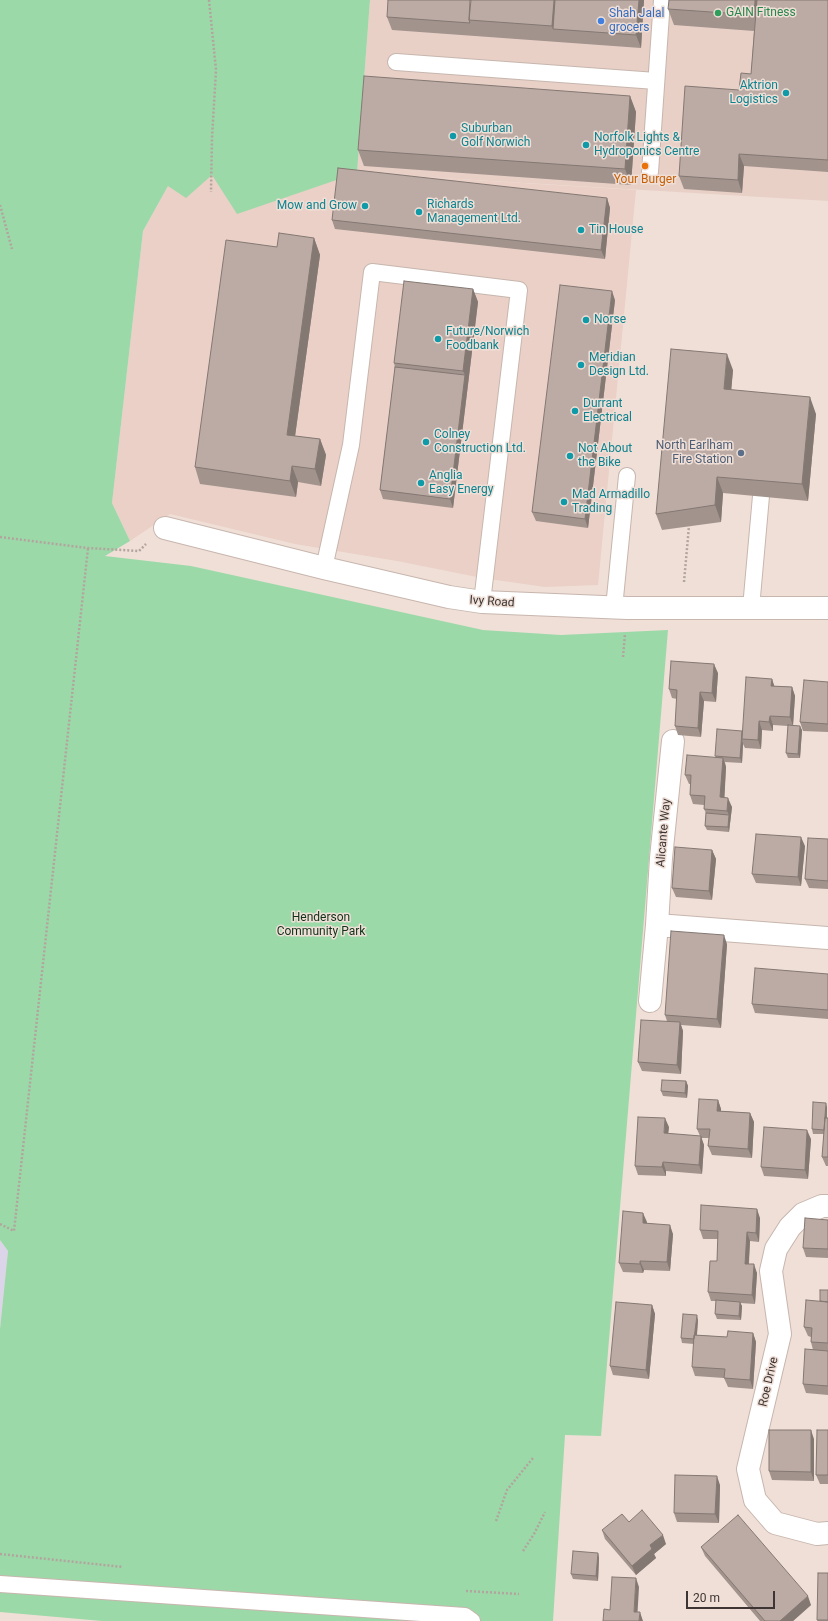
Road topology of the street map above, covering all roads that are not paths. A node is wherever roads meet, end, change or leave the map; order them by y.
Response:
1 (662, 0) edge
2 (396, 62) dead end
3 (656, 81) junction
4 (650, 172) dead end
5 (627, 476) dead end
6 (761, 496) edge
7 (165, 528) road end
8 (324, 568) junction
9 (482, 602) junction
10 (614, 608) junction
11 (751, 608) junction
12 (828, 608) edge
13 (673, 741) dead end
14 (657, 925) junction
15 (828, 938) edge
16 (650, 1001) dead end
17 (828, 1206) edge
18 (828, 1533) edge
19 (0, 1584) edge
20 (472, 1621) edge

1 - 3 lane
2 - 3 lane
3 - 4 lane
5 - 10 lane
6 - 11 lane
7 - 8 street, Ivy Road
8 - 9 street, Ivy Road
8 - 9 lane
9 - 10 street, Ivy Road
10 - 11 street, Ivy Road
11 - 12 street, Ivy Road
13 - 14 street, Alicante Way
14 - 15 street
14 - 16 street, Alicante Way
17 - 18 street, Roe Drive
19 - 20 lane

